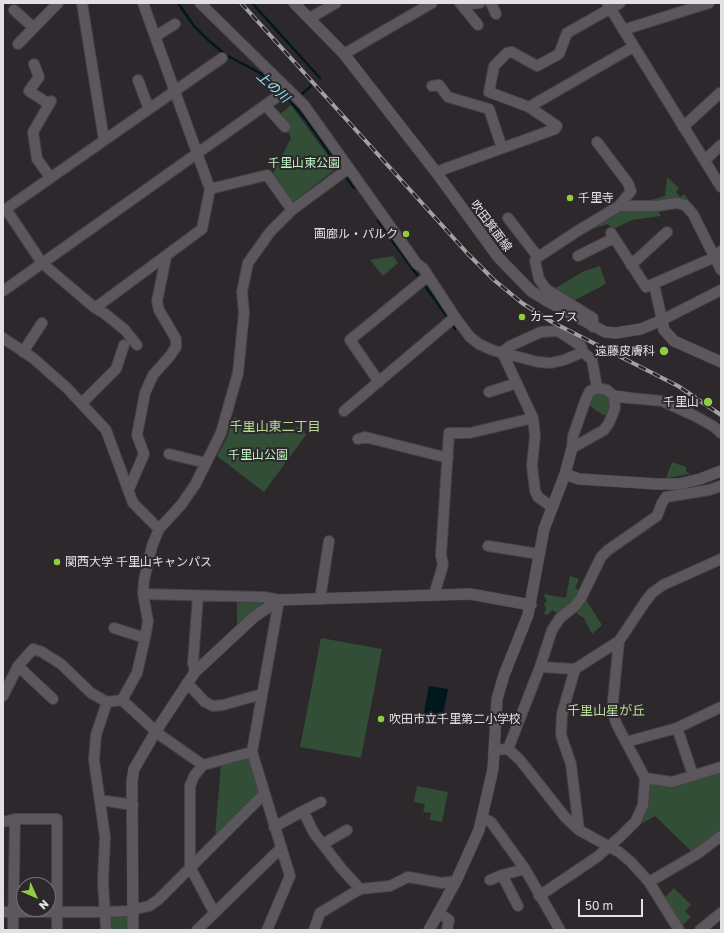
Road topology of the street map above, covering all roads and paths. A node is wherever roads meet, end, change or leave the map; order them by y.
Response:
1 (58, 3) edge
2 (82, 3) edge
3 (143, 3) edge
4 (200, 3) edge
5 (294, 3) edge
6 (336, 3) edge
7 (480, 3) edge
8 (491, 3) edge
9 (620, 3) edge
10 (709, 3) edge
11 (461, 4) edge
12 (425, 5) edge
13 (608, 6) edge
14 (14, 10) dead end
15 (496, 14) dead end
16 (310, 18) junction
17 (175, 24) dead end
18 (478, 25) dead end
19 (34, 28) junction
20 (623, 30) junction
21 (156, 36) junction
22 (18, 44) dead end
23 (634, 48) junction
24 (344, 54) junction
25 (222, 58) dead end
26 (34, 64) dead end
27 (138, 80) dead end
28 (432, 86) dead end
29 (175, 91) junction
30 (285, 92) junction
31 (720, 93) dead end
32 (266, 106) junction
33 (529, 107) junction
34 (149, 109) junction
35 (285, 127) dead end
36 (683, 127) junction
37 (104, 140) junction
38 (597, 142) dead end
39 (721, 146) edge
40 (502, 148) junction
41 (199, 153) junction
42 (705, 160) junction
43 (345, 171) junction
44 (436, 172) junction
45 (50, 177) junction
46 (721, 187) edge
47 (210, 189) junction
48 (619, 206) junction
49 (4, 210) edge
50 (292, 210) junction
51 (508, 218) dead end
52 (667, 232) dead end
53 (718, 254) edge
54 (578, 256) dead end
55 (166, 257) junction
56 (538, 257) junction
57 (42, 263) junction
58 (631, 264) junction
59 (721, 270) edge
60 (424, 279) junction
61 (654, 284) junction
62 (721, 290) edge
63 (3, 291) edge
64 (95, 308) junction
65 (451, 320) junction
66 (662, 320) junction
67 (42, 323) dead end
68 (593, 327) junction
69 (3, 338) edge
70 (124, 345) dead end
71 (137, 345) dead end
72 (23, 352) junction
73 (502, 352) junction
74 (583, 352) junction
75 (721, 362) edge
76 (379, 382) junction
77 (517, 383) junction
78 (597, 388) junction
79 (489, 392) dead end
80 (614, 396) junction
81 (630, 398) joint
82 (82, 403) junction
83 (344, 412) dead end
84 (533, 418) junction
85 (721, 433) edge
86 (362, 435) dead end
87 (572, 448) junction
88 (169, 454) dead end
89 (448, 458) junction
90 (206, 463) junction
91 (721, 471) edge
92 (565, 474) junction
93 (721, 486) edge
94 (129, 489) junction
95 (552, 507) junction
96 (159, 529) junction
97 (329, 541) dead end
98 (488, 546) dead end
99 (539, 554) junction
100 (721, 559) edge
101 (143, 594) junction
102 (434, 595) junction
103 (198, 596) junction
104 (320, 599) junction
105 (279, 600) junction
106 (531, 605) junction
107 (114, 628) dead end
108 (145, 638) junction
109 (619, 641) junction
110 (18, 666) junction
111 (540, 667) junction
112 (575, 669) junction
113 (195, 672) junction
114 (187, 683) junction
115 (262, 694) junction
116 (3, 696) edge
117 (53, 699) dead end
118 (122, 700) junction
119 (107, 702) junction
120 (721, 707) edge
121 (677, 728) junction
122 (156, 731) junction
123 (626, 742) junction
124 (508, 749) junction
125 (495, 750) junction
126 (252, 752) junction
127 (203, 765) junction
128 (721, 767) edge
129 (693, 775) junction
130 (645, 778) junction
131 (264, 794) junction
132 (100, 800) junction
133 (321, 802) dead end
134 (133, 805) junction
135 (303, 811) junction
136 (483, 818) junction
137 (15, 819) junction
138 (3, 822) edge
139 (274, 827) junction
140 (347, 830) dead end
141 (579, 830) junction
142 (721, 836) edge
143 (323, 844) junction
144 (608, 846) junction
145 (281, 848) junction
146 (190, 867) junction
147 (524, 869) junction
148 (502, 875) junction
149 (490, 880) dead end
150 (456, 881) junction
151 (649, 882) junction
152 (360, 889) junction
153 (539, 896) junction
154 (518, 906) dead end
155 (133, 910) junction
156 (3, 912) edge
157 (58, 912) junction
158 (105, 912) junction
159 (214, 912) junction
160 (14, 913) junction
161 (439, 913) junction
162 (721, 913) edge
163 (14, 930) edge
164 (57, 930) edge
165 (106, 930) edge
166 (133, 930) edge
167 (197, 930) edge
168 (267, 930) edge
169 (314, 930) edge
170 (428, 930) edge
171 (447, 930) edge
172 (560, 930) edge
173 (679, 930) edge
174 (700, 930) edge

1 - 19 street
2 - 37 street
3 - 21 street
4 - 30 street
5 - 16 street, 吹田箕面線
6 - 16 street
7 - 11 street
8 - 15 street
9 - 13 street
10 - 20 street
11 - 18 street
12 - 24 street
13 - 20 street
13 - 33 street
14 - 19 street
16 - 24 street, 吹田箕面線
17 - 21 street
19 - 22 street
20 - 23 street
21 - 29 street
23 - 33 street
23 - 36 street
24 - 44 street, 吹田箕面線
25 - 29 street
26 - 45 street
27 - 34 street
28 - 40 street
29 - 34 street
29 - 41 street
30 - 32 street
30 - 43 street
31 - 36 street
32 - 35 street
32 - 41 street
33 - 40 street
34 - 37 street
36 - 42 street
37 - 45 street
38 - 48 street
39 - 42 street
40 - 44 street
41 - 47 street
41 - 57 street
42 - 46 street
43 - 50 street
43 - 60 street
44 - 68 street, 吹田箕面線
45 - 49 street
47 - 50 street
47 - 55 street
48 - 53 street
48 - 56 street
49 - 57 street
50 - 90 street
51 - 56 street
52 - 58 street
53 - 59 street
53 - 61 street
54 - 58 street
55 - 64 street
55 - 94 street
56 - 68 street
57 - 63 street
57 - 64 street
58 - 61 street
60 - 65 street
60 - 76 street
61 - 66 street
62 - 66 street
64 - 71 street
65 - 73 street
65 - 76 street
66 - 68 street, 吹田箕面線
66 - 75 street
67 - 72 street
69 - 72 street
70 - 82 street
72 - 82 street
73 - 74 street
73 - 74 street
73 - 77 street
74 - 78 street
76 - 83 street
77 - 79 street
77 - 84 street
78 - 80 street
78 - 87 street
80 - 81 street
80 - 87 street
81 - 85 street
82 - 94 street
84 - 89 street
84 - 95 street
86 - 89 street
87 - 92 street
88 - 90 street
89 - 102 street
90 - 96 street
91 - 92 street
92 - 95 street
93 - 111 street
94 - 96 street
95 - 99 street
96 - 101 street
97 - 104 street
98 - 99 street
99 - 106 street
100 - 109 street
101 - 103 street
101 - 108 street
102 - 104 street
102 - 106 street
103 - 105 street
103 - 113 street
104 - 105 street
105 - 113 street
105 - 115 street
106 - 125 street
107 - 108 street
108 - 118 street
109 - 112 street
109 - 123 street
110 - 116 street
110 - 117 street
110 - 119 street
111 - 112 street
111 - 124 street
112 - 141 street
113 - 114 street
114 - 115 street
114 - 122 street
115 - 126 street
118 - 119 street
118 - 122 street
119 - 132 street
120 - 121 street
121 - 123 street
121 - 129 street
122 - 127 street
122 - 134 street
123 - 130 street
124 - 125 street
124 - 141 street
125 - 136 street
126 - 127 street
126 - 131 street
127 - 146 street
128 - 129 street
129 - 130 street
130 - 144 street
131 - 139 street
131 - 146 street
132 - 134 street
132 - 158 street
133 - 135 street
134 - 155 street
135 - 139 street
135 - 143 street
136 - 147 street
136 - 150 street
137 - 138 street
137 - 157 street
137 - 160 street
139 - 145 street
140 - 143 street
141 - 144 street
142 - 151 street
143 - 152 street
144 - 151 street
144 - 153 street
145 - 159 street
145 - 168 street
146 - 155 street
146 - 159 street
147 - 148 street
147 - 153 street
148 - 149 street
148 - 154 street
150 - 152 street
150 - 161 street
151 - 173 street
152 - 169 street
153 - 172 street
155 - 158 street
155 - 166 street
156 - 160 street
157 - 158 street
157 - 160 street
157 - 164 street
158 - 165 street
159 - 167 street
160 - 163 street
161 - 170 street
161 - 171 street
162 - 174 street

